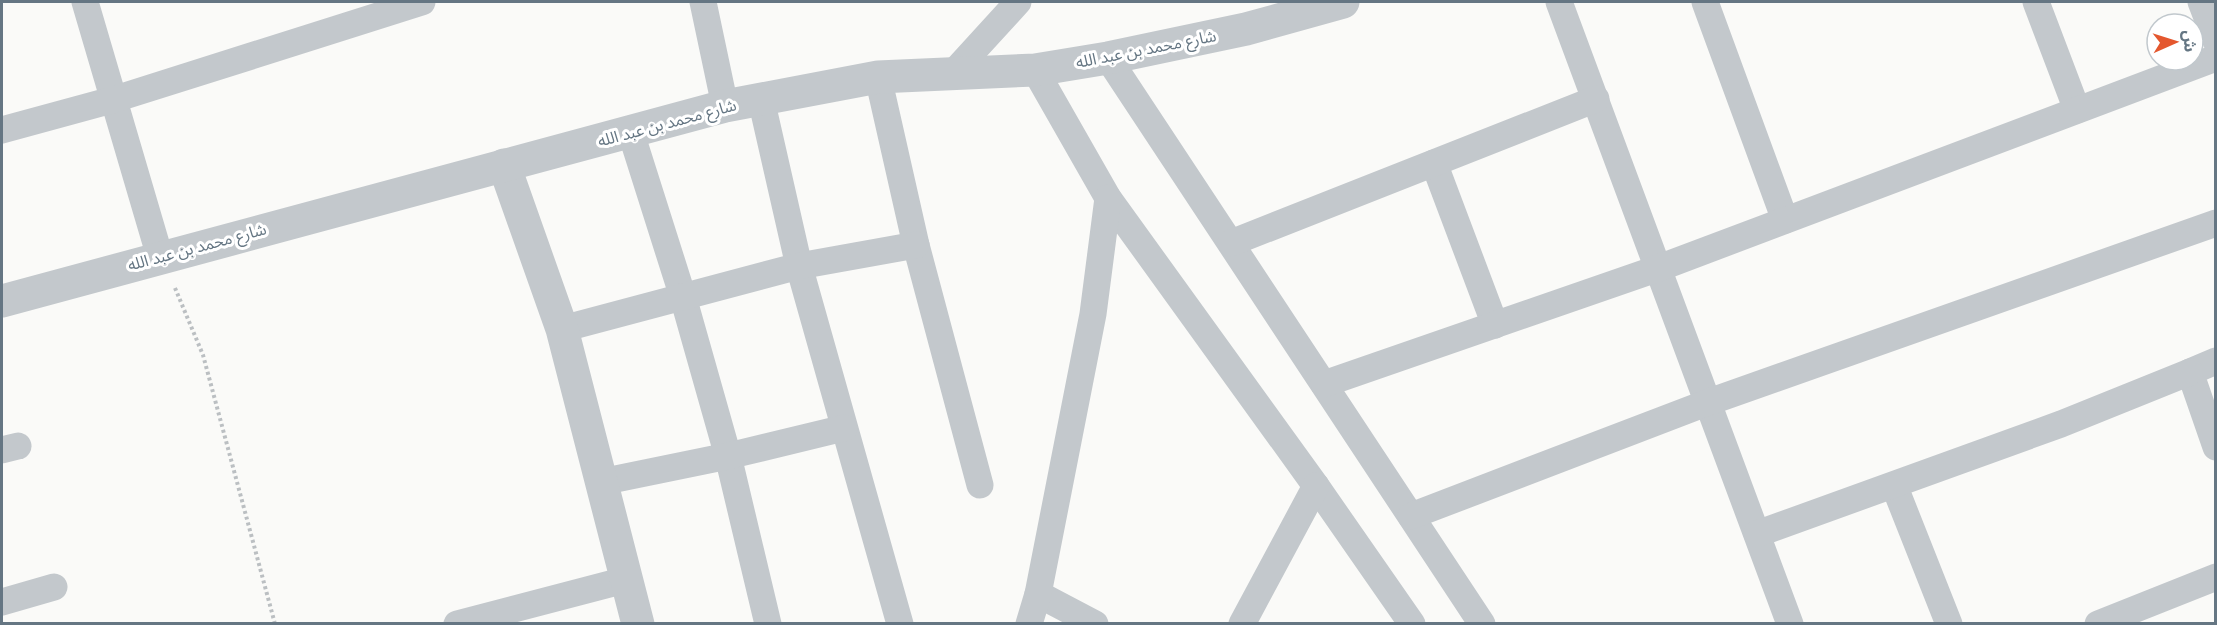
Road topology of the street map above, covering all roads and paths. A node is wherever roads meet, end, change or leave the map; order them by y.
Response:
1 (85, 2) edge
2 (703, 2) edge
3 (1018, 2) edge
4 (1343, 2) edge
5 (1559, 2) edge
6 (1706, 2) edge
7 (2036, 2) edge
8 (2201, 2) edge
9 (407, 4) edge
10 (2216, 41) edge
11 (1108, 58) junction
12 (2216, 58) edge
13 (1035, 69) junction
14 (954, 72) junction
15 (878, 77) junction
16 (761, 99) junction
17 (1596, 99) junction
18 (112, 100) junction
19 (725, 106) junction
20 (2077, 110) junction
21 (2, 130) edge
22 (631, 133) junction
23 (1434, 163) junction
24 (504, 165) junction
25 (1108, 198) junction
26 (1785, 220) junction
27 (2216, 223) edge
28 (1231, 243) junction
29 (916, 245) junction
30 (160, 257) junction
31 (799, 266) junction
32 (1659, 268) junction
33 (682, 297) junction
34 (2, 301) edge
35 (1495, 325) junction
36 (562, 329) junction
37 (2216, 361) edge
38 (2190, 372) junction
39 (1324, 384) junction
40 (1709, 402) junction
41 (844, 428) junction
42 (2216, 447) edge
43 (728, 456) junction
44 (601, 482) junction
45 (1894, 484) junction
46 (980, 485) dead end
47 (1316, 486) junction
48 (1411, 516) junction
49 (1757, 534) junction
50 (2216, 578) edge
51 (625, 580) junction
52 (54, 587) dead end
53 (1038, 594) junction
54 (2, 602) edge
55 (275, 624) edge
56 (457, 624) edge
57 (638, 624) edge
58 (768, 624) edge
59 (900, 624) edge
60 (1029, 624) edge
61 (1095, 624) edge
62 (1242, 624) edge
63 (1412, 624) edge
64 (1482, 624) edge
65 (1790, 624) edge
66 (1949, 624) edge
67 (2098, 624) edge

1 - 18 street
2 - 19 street
3 - 14 street
4 - 11 street, شارع محمد بن عبد الله
5 - 17 street
6 - 26 street
7 - 20 street
8 - 10 street
9 - 18 street
11 - 13 street, شارع محمد بن عبد الله
11 - 28 street
12 - 20 street
13 - 14 street, شارع محمد بن عبد الله
13 - 25 street
14 - 15 street, شارع محمد بن عبد الله
15 - 16 street, شارع محمد بن عبد الله
15 - 29 street
16 - 19 street, شارع محمد بن عبد الله
16 - 31 street
17 - 23 street
17 - 32 street
18 - 21 street
18 - 30 street
19 - 22 street, شارع محمد بن عبد الله
20 - 26 street
22 - 24 street, شارع محمد بن عبد الله
22 - 33 street
23 - 28 street
23 - 35 street
24 - 30 street, شارع محمد بن عبد الله
24 - 36 street
25 - 47 street
25 - 53 street
26 - 32 street
27 - 40 street
28 - 39 street
29 - 31 street
29 - 46 street
30 - 34 street, شارع محمد بن عبد الله
30 - 55 path
31 - 33 street
31 - 41 street
32 - 35 street
32 - 40 street
33 - 36 street
33 - 43 street
35 - 39 street
36 - 44 street
37 - 38 street
38 - 42 street
38 - 45 street
39 - 48 street
40 - 48 street
40 - 49 street
41 - 43 street
41 - 59 street
43 - 44 street
43 - 58 street
44 - 51 street
45 - 49 street
45 - 66 street
47 - 62 street
47 - 63 street
48 - 64 street
49 - 65 street
50 - 67 street
51 - 56 street
51 - 57 street
52 - 54 street
53 - 60 street
53 - 61 street

